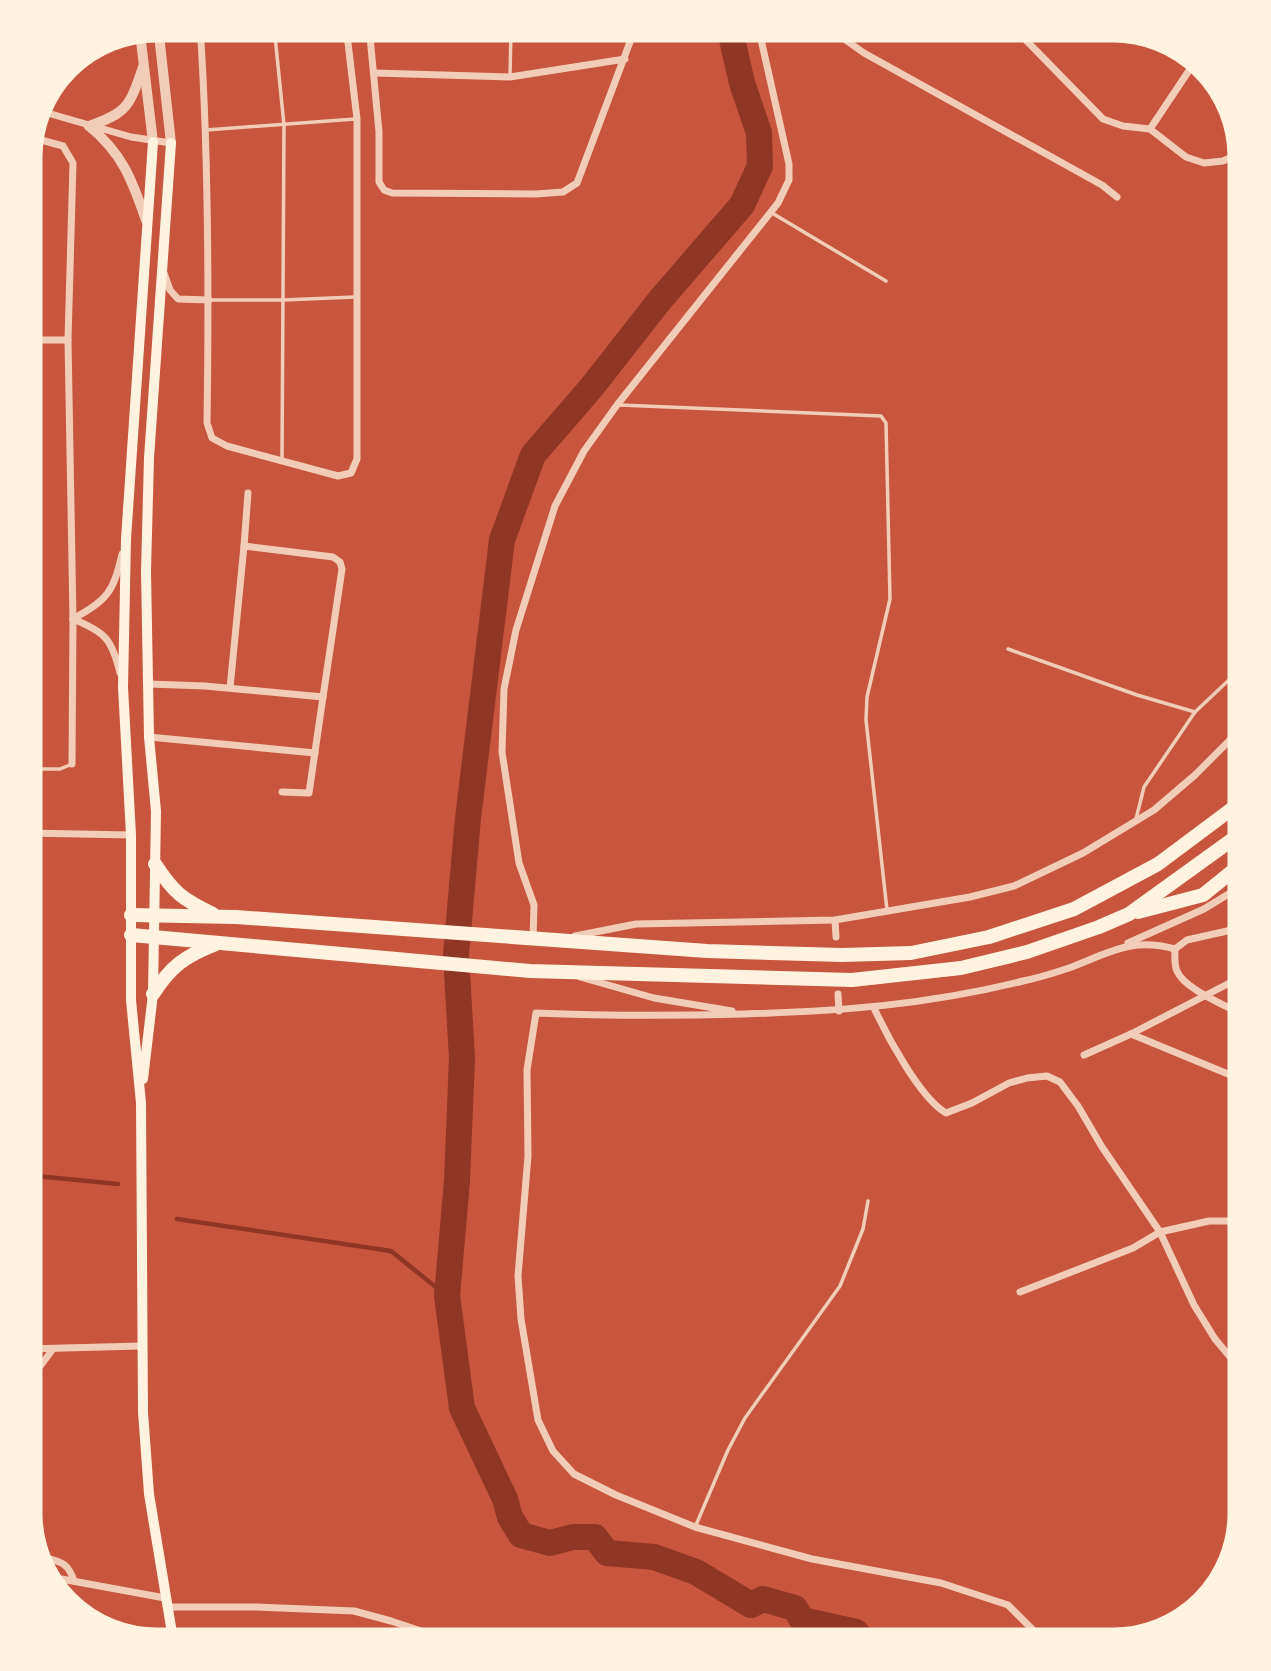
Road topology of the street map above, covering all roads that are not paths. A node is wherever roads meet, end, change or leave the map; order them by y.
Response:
1 (159, 38) edge
2 (201, 38) edge
3 (275, 38) edge
4 (347, 38) edge
5 (371, 38) edge
6 (511, 38) edge
7 (632, 38) edge
8 (761, 39) edge
9 (844, 39) edge
10 (1025, 39) edge
11 (141, 40) edge
12 (625, 58) junction
13 (145, 60) junction
14 (1191, 67) edge
15 (375, 73) junction
16 (510, 77) junction
17 (48, 113) edge
18 (357, 119) junction
19 (284, 125) junction
20 (89, 126) junction
21 (1150, 129) junction
22 (205, 130) junction
23 (41, 139) edge
24 (153, 142) junction
25 (171, 143) junction
26 (1232, 157) edge
27 (1117, 197) dead end
28 (771, 212) junction
29 (146, 220) junction
30 (163, 269) junction
31 (886, 281) dead end
32 (357, 297) junction
33 (209, 300) junction
34 (283, 300) junction
35 (39, 340) edge
36 (68, 340) junction
37 (617, 405) junction
38 (282, 461) junction
39 (248, 493) dead end
40 (125, 539) junction
41 (244, 546) junction
42 (73, 619) junction
43 (1008, 649) dead end
44 (1232, 677) edge
45 (149, 684) junction
46 (123, 687) junction
47 (230, 688) junction
48 (323, 697) junction
49 (1195, 712) junction
50 (149, 737) junction
51 (1232, 738) edge
52 (315, 753) junction
53 (72, 764) joint
54 (39, 769) edge
55 (282, 792) dead end
56 (1232, 809) edge
57 (1135, 821) junction
58 (38, 833) edge
59 (131, 835) junction
60 (1232, 840) edge
61 (155, 864) junction
62 (1232, 872) edge
63 (1232, 892) edge
64 (887, 912) junction
65 (1129, 914) junction
66 (131, 915) junction
67 (154, 916) junction
68 (221, 917) junction
69 (835, 919) junction
70 (1232, 930) edge
71 (131, 935) junction
72 (153, 937) junction
73 (836, 937) dead end
74 (533, 939) junction
75 (555, 940) junction
76 (220, 942) junction
77 (1175, 950) junction
78 (1069, 967) junction
79 (560, 972) junction
80 (1232, 981) edge
81 (153, 993) junction
82 (838, 994) dead end
83 (1205, 994) junction
84 (874, 1008) junction
85 (1232, 1009) edge
86 (839, 1011) junction
87 (746, 1014) junction
88 (1131, 1034) junction
89 (1084, 1055) dead end
90 (1232, 1075) edge
91 (141, 1103) junction
92 (868, 1201) dead end
93 (1232, 1221) edge
94 (1160, 1232) junction
95 (1020, 1292) dead end
96 (141, 1346) junction
97 (38, 1349) edge
98 (53, 1349) junction
99 (1231, 1358) dead end
100 (38, 1369) edge
101 (695, 1527) junction
102 (48, 1559) edge
103 (59, 1578) edge
104 (74, 1581) junction
105 (166, 1603) junction
106 (172, 1632) edge
107 (425, 1632) edge
108 (1035, 1632) edge

1 - 25 street
2 - 22 street
3 - 19 lane
4 - 18 street
5 - 15 street
6 - 16 lane
7 - 12 street
8 - 28 street
9 - 27 street
10 - 21 street
11 - 13 street
12 - 15 street
12 - 16 street
13 - 20 street
13 - 24 street
14 - 21 street
15 - 16 street
17 - 20 street
18 - 19 lane
18 - 32 street
19 - 22 lane
19 - 34 lane
20 - 24 street
20 - 29 street
21 - 26 street
22 - 33 street
23 - 36 street
24 - 25 street
24 - 29 main road
25 - 30 main road
28 - 31 lane
28 - 37 street
29 - 40 main road
30 - 33 street
30 - 45 main road
32 - 34 lane
32 - 38 street
33 - 34 lane
33 - 38 street
34 - 38 lane
35 - 36 street
36 - 42 street
37 - 64 lane
37 - 74 street
39 - 41 street
40 - 42 street
40 - 46 main road
41 - 47 street
41 - 48 street
42 - 46 street
42 - 53 street
43 - 49 lane
44 - 49 lane
45 - 47 street
45 - 50 main road
46 - 59 main road
47 - 48 street
48 - 52 street
49 - 57 lane
50 - 52 street
50 - 61 main road
51 - 57 street
52 - 55 street
53 - 54 lane
56 - 75 highway
57 - 64 street
58 - 59 street
59 - 66 main road
60 - 65 highway
61 - 67 main road
61 - 68 highway
62 - 65 highway
63 - 78 street
64 - 69 street
65 - 79 highway
66 - 67 highway
66 - 71 main road
67 - 68 highway
67 - 72 main road
68 - 74 highway
69 - 73 street
69 - 75 street
70 - 77 street
71 - 72 highway
71 - 91 main road
72 - 76 highway
72 - 81 main road
74 - 75 highway
76 - 79 highway
76 - 81 highway
77 - 78 street
77 - 83 street
78 - 84 street
79 - 87 street
80 - 83 street
81 - 91 main road
82 - 86 street
83 - 85 street
83 - 88 street
84 - 86 street
84 - 94 street
86 - 87 street
87 - 101 street
88 - 89 street
88 - 90 street
91 - 96 main road
92 - 101 lane
93 - 94 street
94 - 95 street
94 - 99 street
96 - 98 street
96 - 105 main road
97 - 98 street
98 - 100 street
101 - 108 street
102 - 104 street
103 - 104 street
104 - 105 street
105 - 106 main road
105 - 107 street

